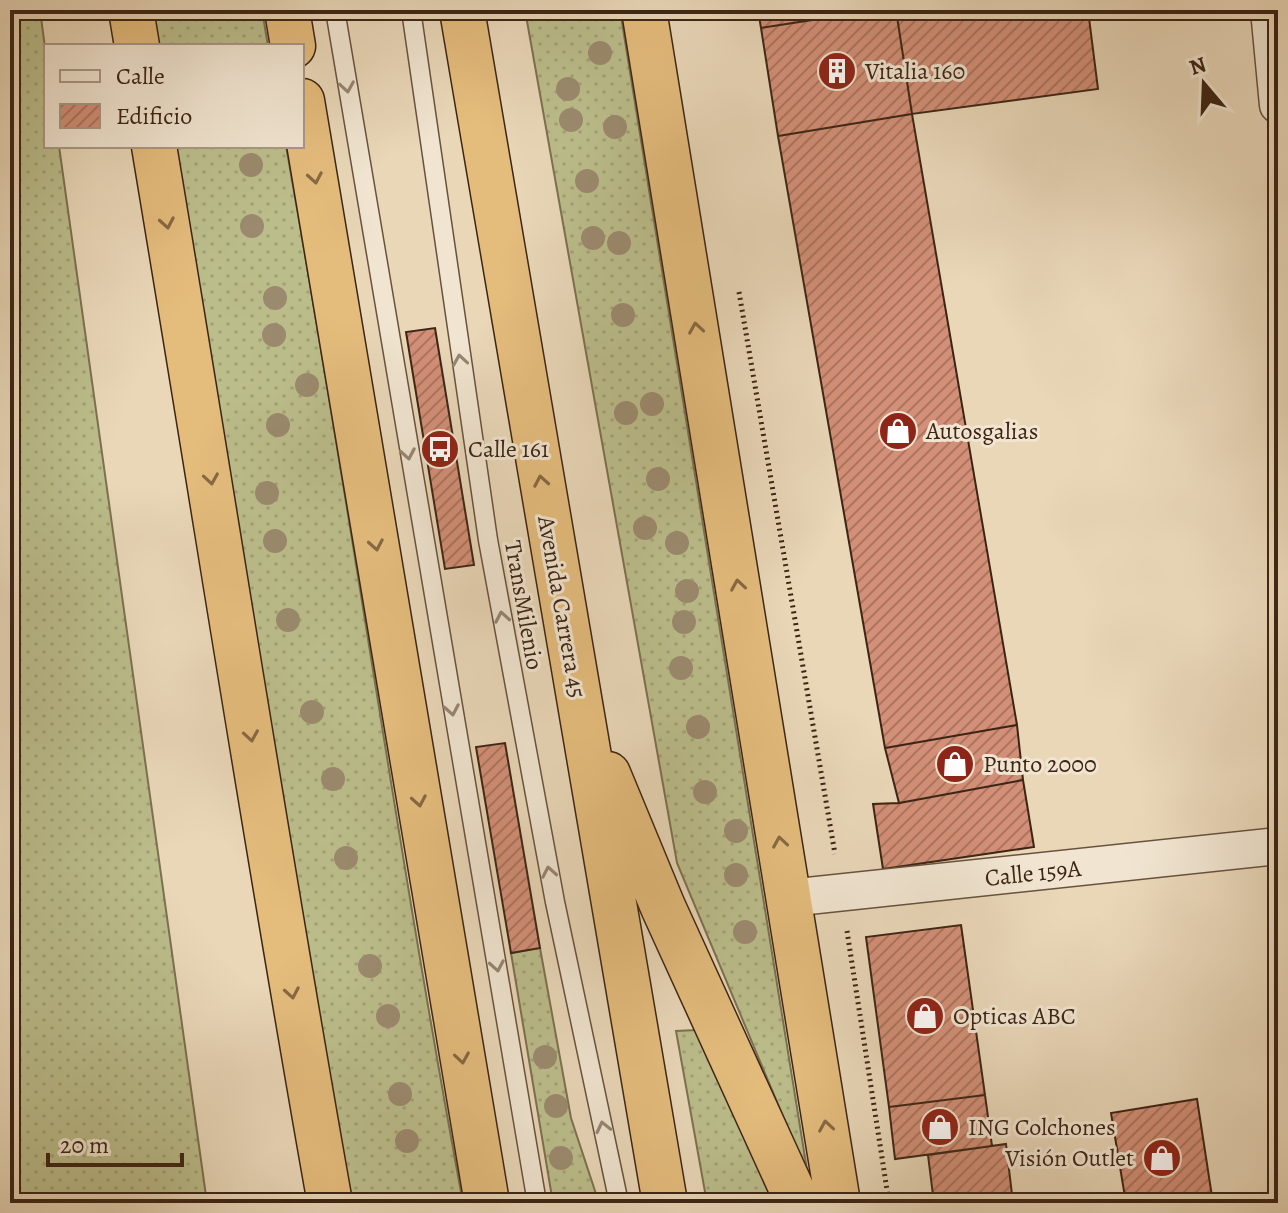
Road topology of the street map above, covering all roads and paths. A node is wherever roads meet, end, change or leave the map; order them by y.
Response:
1 (131, 10) edge
2 (287, 10) edge
3 (335, 10) edge
4 (411, 10) edge
5 (462, 10) edge
6 (644, 10) edge
7 (1269, 10) edge
8 (137, 44) edge
9 (293, 44) edge
10 (1278, 105) edge
11 (304, 113) edge
12 (154, 148) edge
13 (739, 289) dead end
14 (577, 696) junction
15 (1278, 846) edge
16 (841, 894) junction
17 (789, 898) junction
18 (330, 1203) edge
19 (487, 1203) edge
20 (537, 1203) edge
21 (619, 1203) edge
22 (665, 1203) edge
23 (798, 1203) edge
24 (838, 1203) edge
25 (889, 1203) edge

1 - 8 highway
2 - 9 highway
3 -> 20 lane
21 -> 4 lane, TransMilenio
14 -> 5 highway, Avenida Carrera 45
17 -> 6 highway
7 - 10 street
11 -> 19 highway
12 -> 18 highway
13 - 16 path
14 - 22 highway, Avenida Carrera 45
14 - 23 highway
15 - 16 street, Calle 159A
16 - 17 street, Calle 159A
16 - 25 path
24 -> 17 highway

